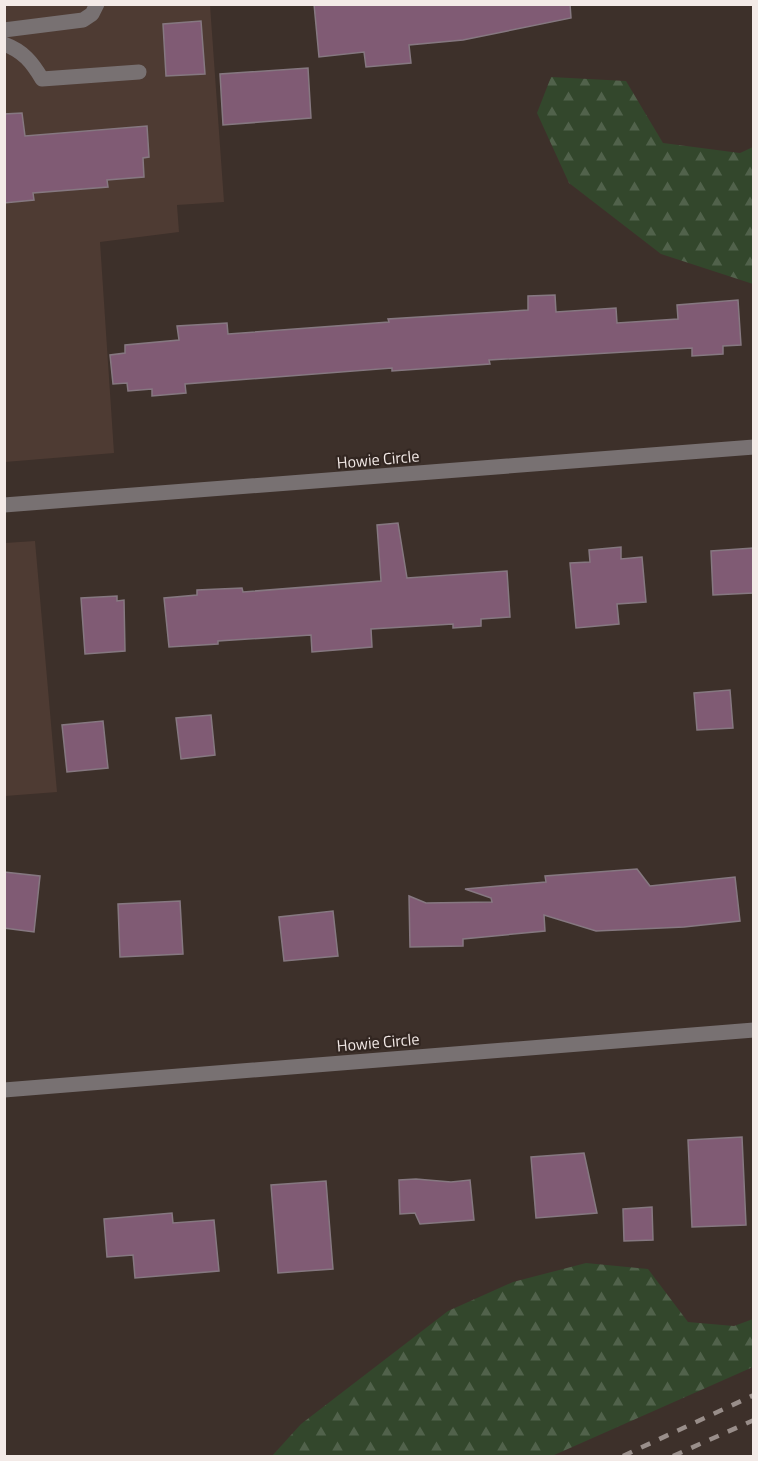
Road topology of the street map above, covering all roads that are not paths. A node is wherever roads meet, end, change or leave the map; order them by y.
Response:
1 (97, 4) edge
2 (4, 30) edge
3 (4, 44) edge
4 (139, 72) dead end
5 (753, 447) edge
6 (4, 505) edge
7 (753, 1030) edge
8 (4, 1090) edge

1 - 2 street
3 - 4 street
5 - 6 street, Howie Circle
7 - 8 street, Howie Circle

